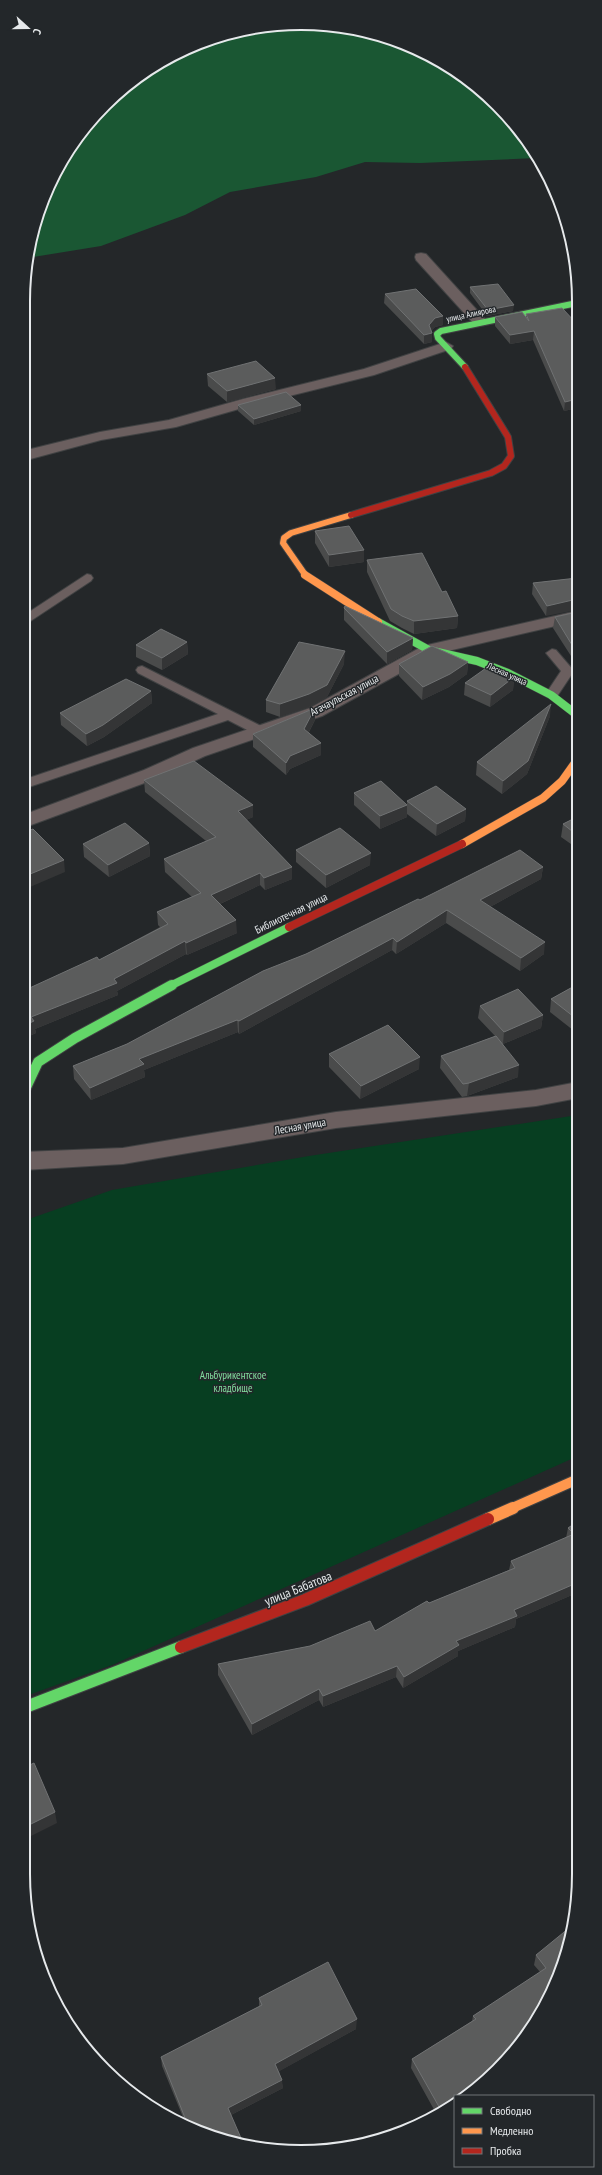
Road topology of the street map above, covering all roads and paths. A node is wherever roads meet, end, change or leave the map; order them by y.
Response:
1 (421, 257) dead end
2 (572, 304) edge
3 (480, 322) junction
4 (446, 346) junction
5 (30, 454) edge
6 (87, 578) dead end
7 (30, 617) edge
8 (572, 617) edge
9 (429, 650) junction
10 (552, 653) dead end
11 (142, 670) dead end
12 (551, 695) junction
13 (572, 711) edge
14 (229, 715) junction
15 (260, 730) junction
16 (572, 767) edge
17 (30, 783) edge
18 (30, 819) edge
19 (30, 1064) edge
20 (572, 1091) edge
21 (30, 1161) edge
22 (572, 1482) edge
23 (30, 1705) edge

1 - 3 street
2 - 3 street, улица Алиярова
3 - 4 street, улица Алиярова
4 - 5 street
4 - 9 street, Лесная улица
6 - 7 lane
8 - 9 street, Агачаульская улица
9 - 12 street, Лесная улица
9 - 15 street, Агачаульская улица
10 - 12 lane
11 - 14 lane
12 - 13 street, Лесная улица
14 - 15 lane
14 - 17 lane
15 - 18 street, Агачаульская улица
16 - 19 street, Библиотечная улица
20 - 21 street, Лесная улица
22 - 23 street, улица Бабатова

